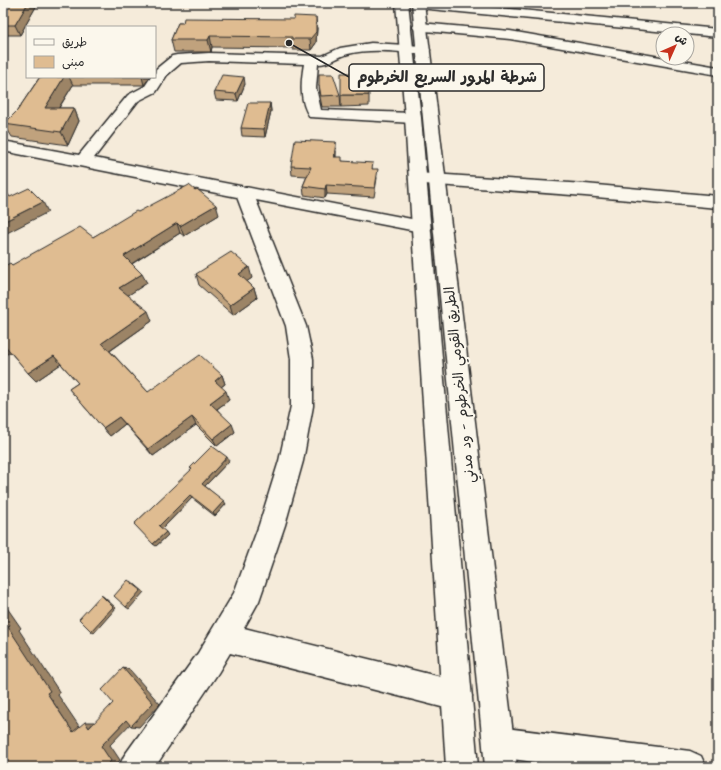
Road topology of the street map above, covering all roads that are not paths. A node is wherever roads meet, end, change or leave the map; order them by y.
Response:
1 (413, 3) edge
2 (420, 27) junction
3 (718, 33) edge
4 (414, 49) junction
5 (312, 60) junction
6 (718, 71) edge
7 (413, 118) junction
8 (3, 146) edge
9 (82, 161) junction
10 (427, 180) junction
11 (244, 192) junction
12 (718, 202) edge
13 (421, 226) junction
14 (224, 637) junction
15 (457, 696) junction
16 (500, 754) edge
17 (135, 767) edge
18 (462, 767) edge
19 (690, 767) edge

1 - 2 main road, الطريق القومي الخرطوم - ود مدني
1 - 3 main road
1 - 4 main road, الطريق القومي الخرطوم - ود مدني
2 - 4 main road, الطريق القومي الخرطوم - ود مدني
2 - 6 main road
4 - 5 main road
4 - 7 main road, الطريق القومي الخرطوم - ود مدني
4 - 10 main road, الطريق القومي الخرطوم - ود مدني
5 - 7 main road
5 - 9 main road
7 - 10 main road, الطريق القومي الخرطوم - ود مدني
8 - 9 main road
9 - 11 main road
10 - 12 main road
10 - 13 main road, الطريق القومي الخرطوم - ود مدني
10 - 16 main road, الطريق القومي الخرطوم - ود مدني
11 - 13 main road
11 - 14 main road
13 - 15 main road, الطريق القومي الخرطوم - ود مدني
14 - 15 main road
14 - 17 main road
15 - 18 main road, الطريق القومي الخرطوم - ود مدني
16 - 19 main road

